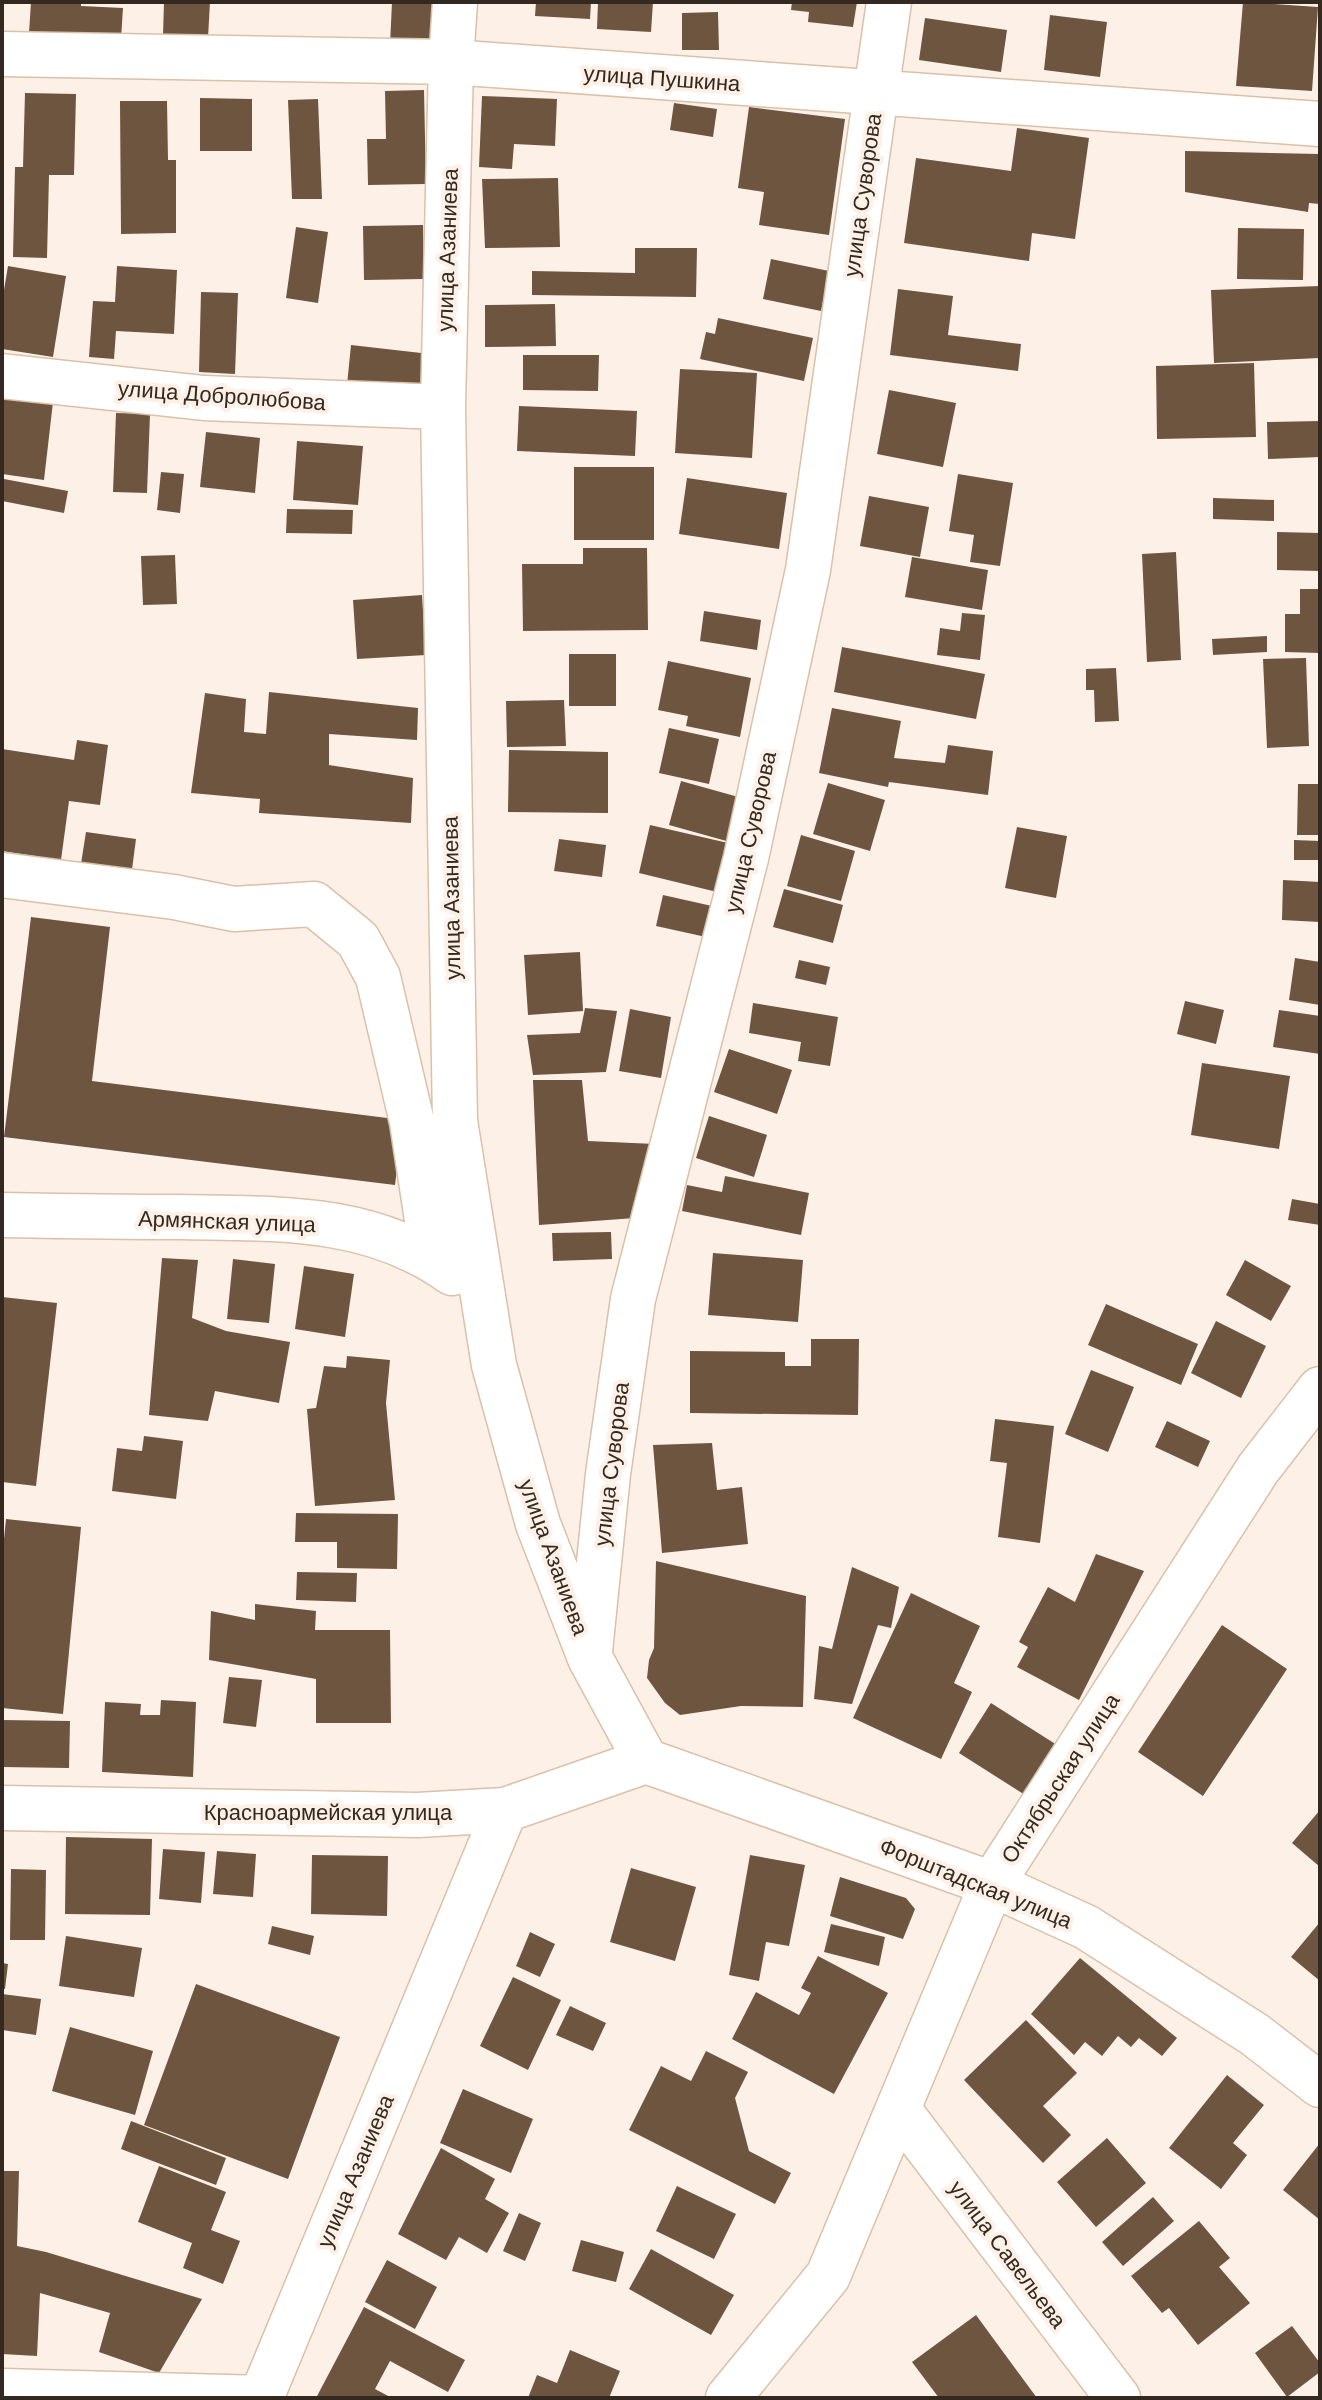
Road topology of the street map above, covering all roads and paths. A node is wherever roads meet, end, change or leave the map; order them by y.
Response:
1 (455, 2) edge
2 (889, 2) edge
3 (2, 54) edge
4 (451, 62) junction
5 (876, 93) junction
6 (1320, 124) edge
7 (2, 376) edge
8 (443, 407) junction
9 (2, 875) edge
10 (2, 1215) edge
11 (433, 1259) junction
12 (483, 1295) junction
13 (1320, 1389) edge
14 (590, 1658) junction
15 (646, 1761) junction
16 (2, 1808) edge
17 (505, 1810) junction
18 (992, 1884) junction
19 (1320, 2085) edge
20 (898, 2109) junction
21 (2, 2391) edge
22 (261, 2398) edge
23 (728, 2398) edge
24 (1118, 2398) edge

1 - 4 street, улица Азаниева
2 - 5 street, улица Суворова
3 - 4 street, улица Пушкина
4 - 5 street, улица Пушкина
4 - 8 street, улица Азаниева
5 - 6 street, улица Пушкина
5 - 14 street, улица Суворова
7 - 8 street, улица Добролюбова
8 - 12 street, улица Азаниева
9 - 11 street
10 - 11 street, Армянская улица
11 - 12 street, Армянская улица
12 - 14 street, улица Азаниева
13 - 18 street, Октябрьская улица
14 - 15 street, улица Азаниева
15 - 17 street, Красноармейская улица
15 - 18 street, Форштадская улица
16 - 17 street, Красноармейская улица
17 - 22 street, улица Азаниева
18 - 19 street, Форштадская улица
18 - 20 street, Октябрьская улица
20 - 23 street, Октябрьская улица
20 - 24 street, улица Савельева
21 - 22 street

